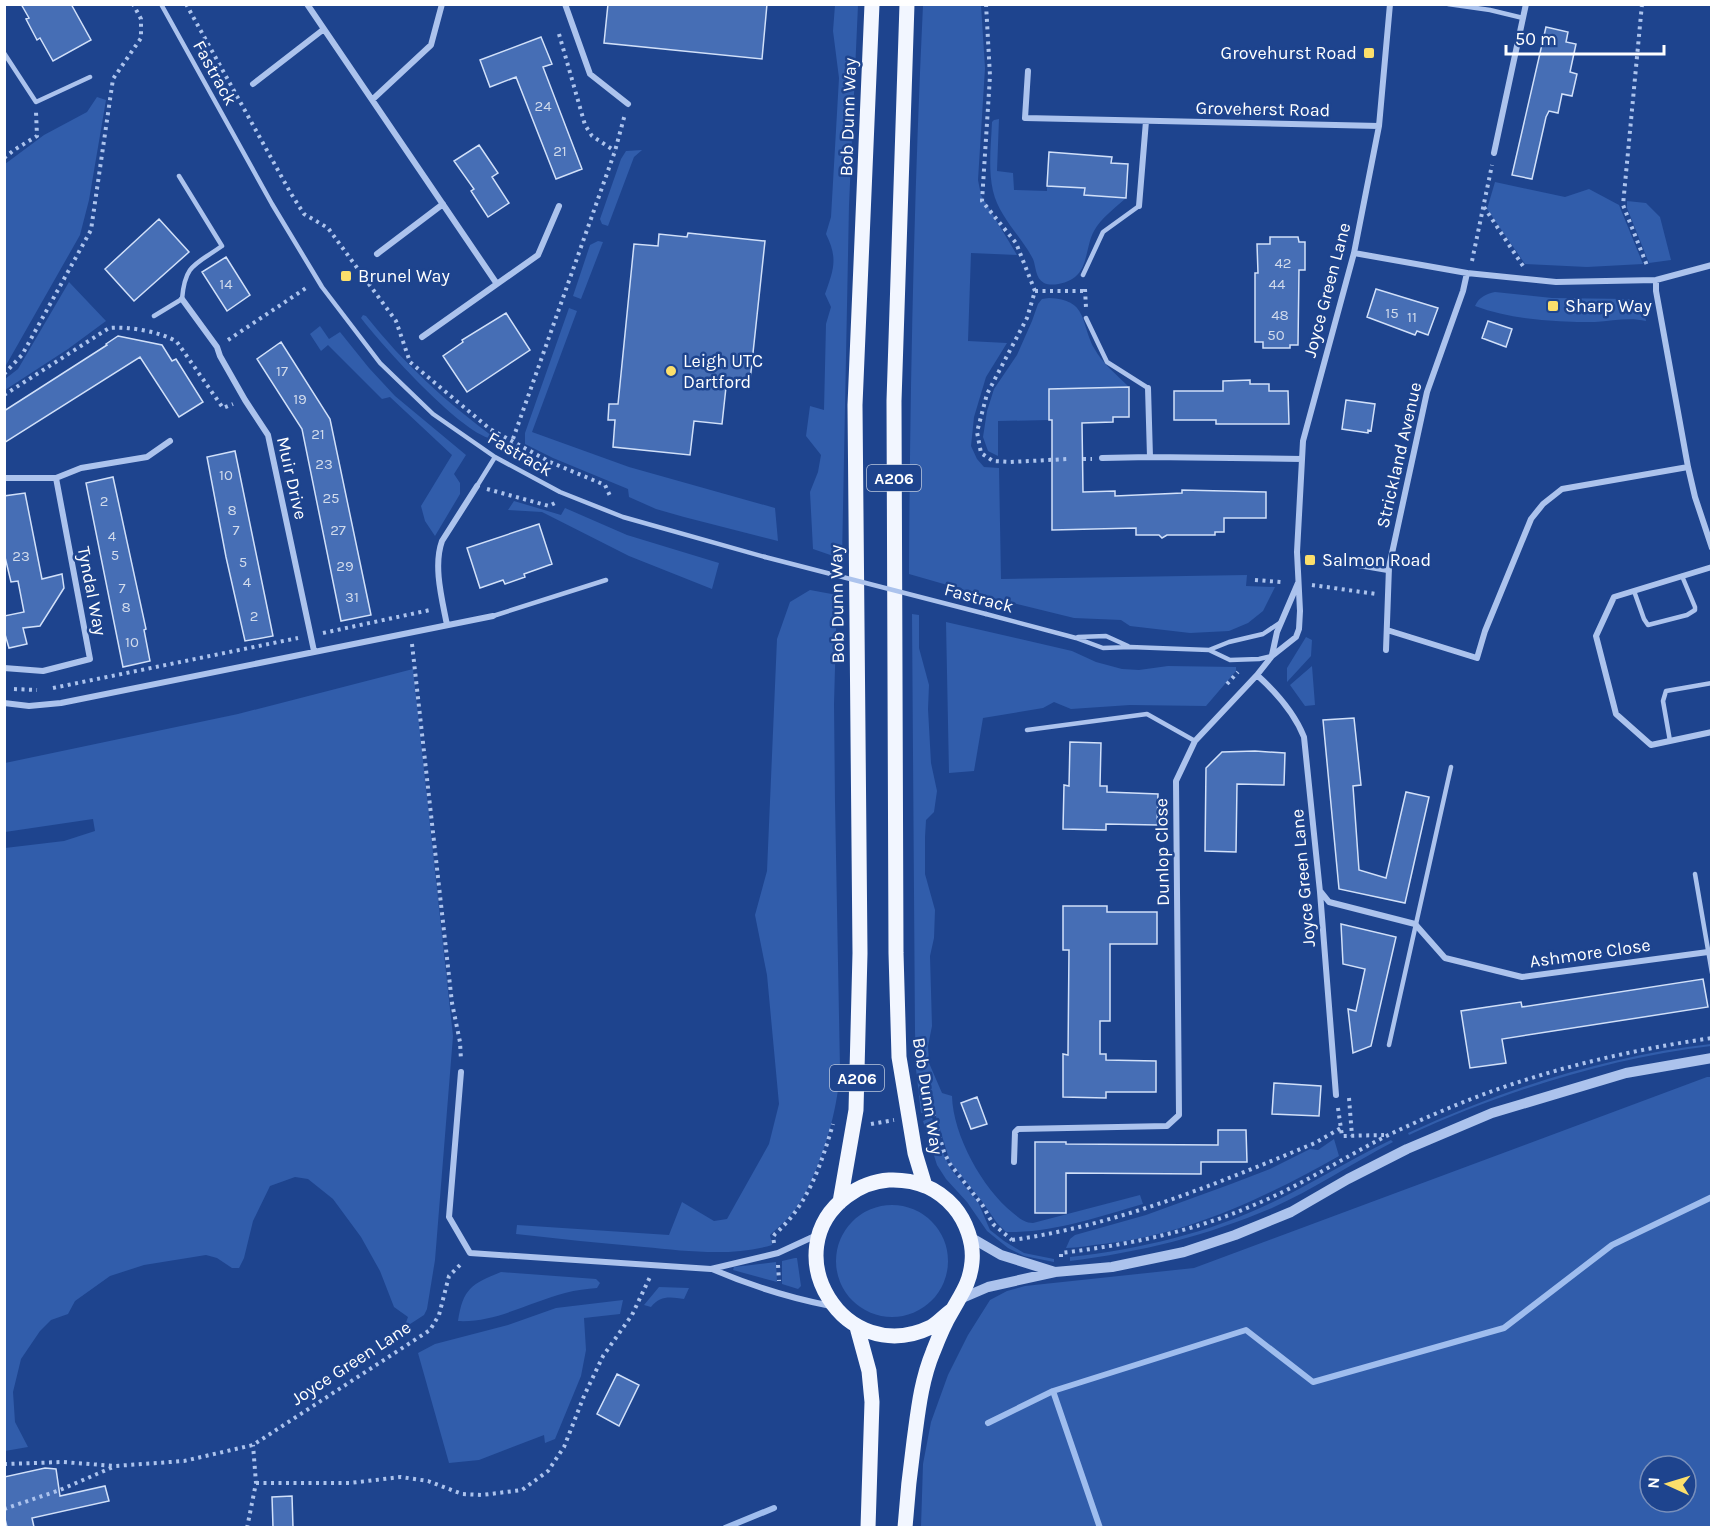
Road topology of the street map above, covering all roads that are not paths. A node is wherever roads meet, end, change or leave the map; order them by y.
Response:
1 (160, 4) edge
2 (307, 4) edge
3 (442, 4) edge
4 (565, 4) edge
5 (872, 4) edge
6 (908, 4) edge
7 (1390, 4) edge
8 (1448, 4) edge
9 (1526, 4) edge
10 (1523, 18) junction
11 (324, 29) junction
12 (4, 53) edge
13 (1028, 71) dead end
14 (90, 77) dead end
15 (253, 84) dead end
16 (373, 99) junction
17 (628, 104) road end
18 (1146, 121) junction
19 (1379, 126) junction
20 (1494, 153) road end
21 (179, 176) dead end
22 (443, 204) junction
23 (559, 206) dead end
24 (1139, 206) joint
25 (1354, 253) junction
26 (377, 255) dead end
27 (1712, 265) edge
28 (1467, 273) junction
29 (1083, 275) road end
30 (1656, 280) junction
31 (497, 284) junction
32 (182, 299) junction
33 (154, 316) dead end
34 (1086, 318) road end
35 (422, 337) dead end
36 (1148, 388) joint
37 (170, 441) dead end
38 (495, 457) junction
39 (1150, 457) junction
40 (1102, 458) dead end
41 (1302, 459) junction
42 (1688, 467) junction
43 (4, 478) edge
44 (56, 478) junction
45 (477, 486) joint
46 (1712, 548) edge
47 (1326, 560) dead end
48 (1712, 567) edge
49 (1389, 571) junction
50 (1682, 576) junction
51 (606, 580) dead end
52 (1298, 583) junction
53 (1634, 591) junction
54 (493, 616) joint
55 (1281, 622) junction
56 (447, 625) junction
57 (1387, 630) junction
58 (1076, 638) junction
59 (1130, 647) junction
60 (1209, 650) junction
61 (1386, 650) dead end
62 (314, 651) junction
63 (1272, 656) junction
64 (4, 668) edge
65 (1257, 675) junction
66 (1712, 684) edge
67 (4, 703) edge
68 (1027, 730) dead end
69 (1712, 732) edge
70 (1195, 741) junction
71 (1670, 741) junction
72 (1451, 767) dead end
73 (1695, 874) dead end
74 (1320, 892) junction
75 (1415, 924) junction
76 (1708, 952) junction
77 (1712, 973) edge
78 (1389, 1045) dead end
79 (1709, 1059) edge
80 (461, 1072) road end
81 (1336, 1095) road end
82 (1014, 1162) dead end
83 (925, 1186) junction
84 (840, 1202) junction
85 (820, 1233) junction
86 (970, 1238) junction
87 (711, 1269) junction
88 (1055, 1272) junction
89 (956, 1305) junction
90 (832, 1306) junction
91 (857, 1327) junction
92 (868, 1527) edge
93 (905, 1527) edge

1 - 38 lane, Fastrack
2 - 11 street
3 - 16 street
4 - 17 street
5 - 84 main road, Bob Dunn Way / A206
6 - 83 main road, Bob Dunn Way / A206
7 - 19 street, Joyce Green Lane
8 - 10 lane
9 - 10 street
10 - 20 street
11 - 15 street
11 - 16 street
12 - 14 lane
13 - 18 street, Groveherst Road
16 - 22 street
18 - 19 street, Groveherst Road
18 - 24 street
19 - 25 street, Joyce Green Lane
21 - 32 lane
22 - 26 street
22 - 31 street
23 - 31 street
24 - 29 lane
25 - 28 street
25 - 41 street, Joyce Green Lane
27 - 30 street
28 - 30 street
28 - 49 street, Strickland Avenue
30 - 42 street
31 - 35 street
32 - 33 lane
32 - 62 street, Muir Drive
34 - 36 lane
36 - 39 street
37 - 44 street
38 - 45 lane
38 - 58 lane, Fastrack, bridge
39 - 40 street
39 - 41 street
41 - 52 street, Joyce Green Lane
42 - 46 street
42 - 57 street
43 - 44 street
44 - 64 street, Tyndal Way
45 - 56 street
47 - 49 lane
48 - 50 street
49 - 57 street, Strickland Avenue
50 - 53 street
50 - 53 lane
51 - 54 lane
52 - 55 street, Joyce Green Lane
52 - 63 street, Joyce Green Lane
53 - 71 street
54 - 56 street
55 - 60 lane
55 - 63 street, Joyce Green Lane
56 - 62 street
57 - 61 street, Strickland Avenue
58 - 59 lane
58 - 59 lane
59 - 60 lane
60 - 63 lane
62 - 67 street
63 - 65 street, Dunlop Close
65 - 70 street, Dunlop Close
65 - 74 street, Joyce Green Lane
66 - 71 lane
68 - 70 lane
69 - 71 street
70 - 82 street, Dunlop Close
72 - 75 lane
73 - 76 lane
74 - 75 street
74 - 81 street, Joyce Green Lane
75 - 76 street, Ashmore Close
75 - 78 lane
76 - 77 lane
79 - 88 street
80 - 87 street
83 - 84 main road
83 - 86 main road
84 - 85 main road
85 - 87 street
85 - 90 main road
86 - 88 street
86 - 89 main road
87 - 90 street
88 - 89 street
89 - 91 main road
89 - 93 main road
90 - 91 main road
91 - 92 main road

